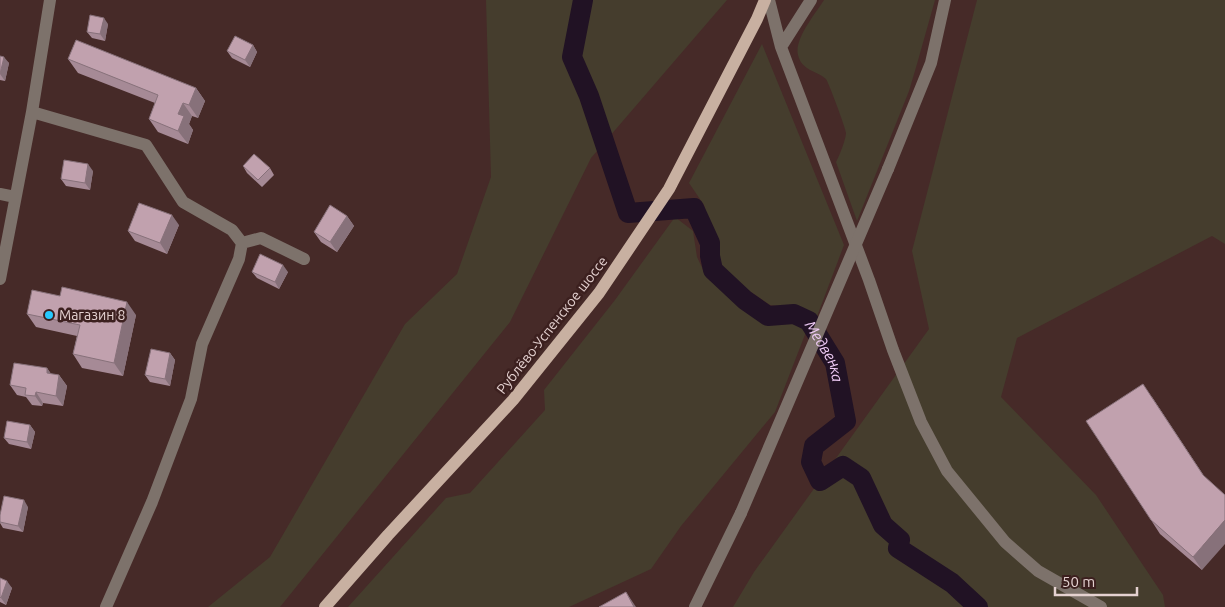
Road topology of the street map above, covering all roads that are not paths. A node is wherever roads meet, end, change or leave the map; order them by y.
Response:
1 (50, 0) edge
2 (767, 0) edge
3 (811, 0) edge
4 (945, 0) edge
5 (781, 47) junction
6 (32, 112) junction
7 (0, 194) edge
8 (15, 197) junction
9 (242, 243) junction
10 (304, 259) dead end
11 (0, 280) edge
12 (106, 607) edge
13 (325, 607) edge
14 (695, 607) edge
15 (1102, 607) edge

1 - 6 street
2 - 5 street
2 - 13 main road, Рублёво-Успенское шоссе
3 - 5 street
4 - 14 street, bridge
5 - 15 street
6 - 8 street
6 - 9 street
7 - 8 street
8 - 11 street
9 - 10 street
9 - 12 street

